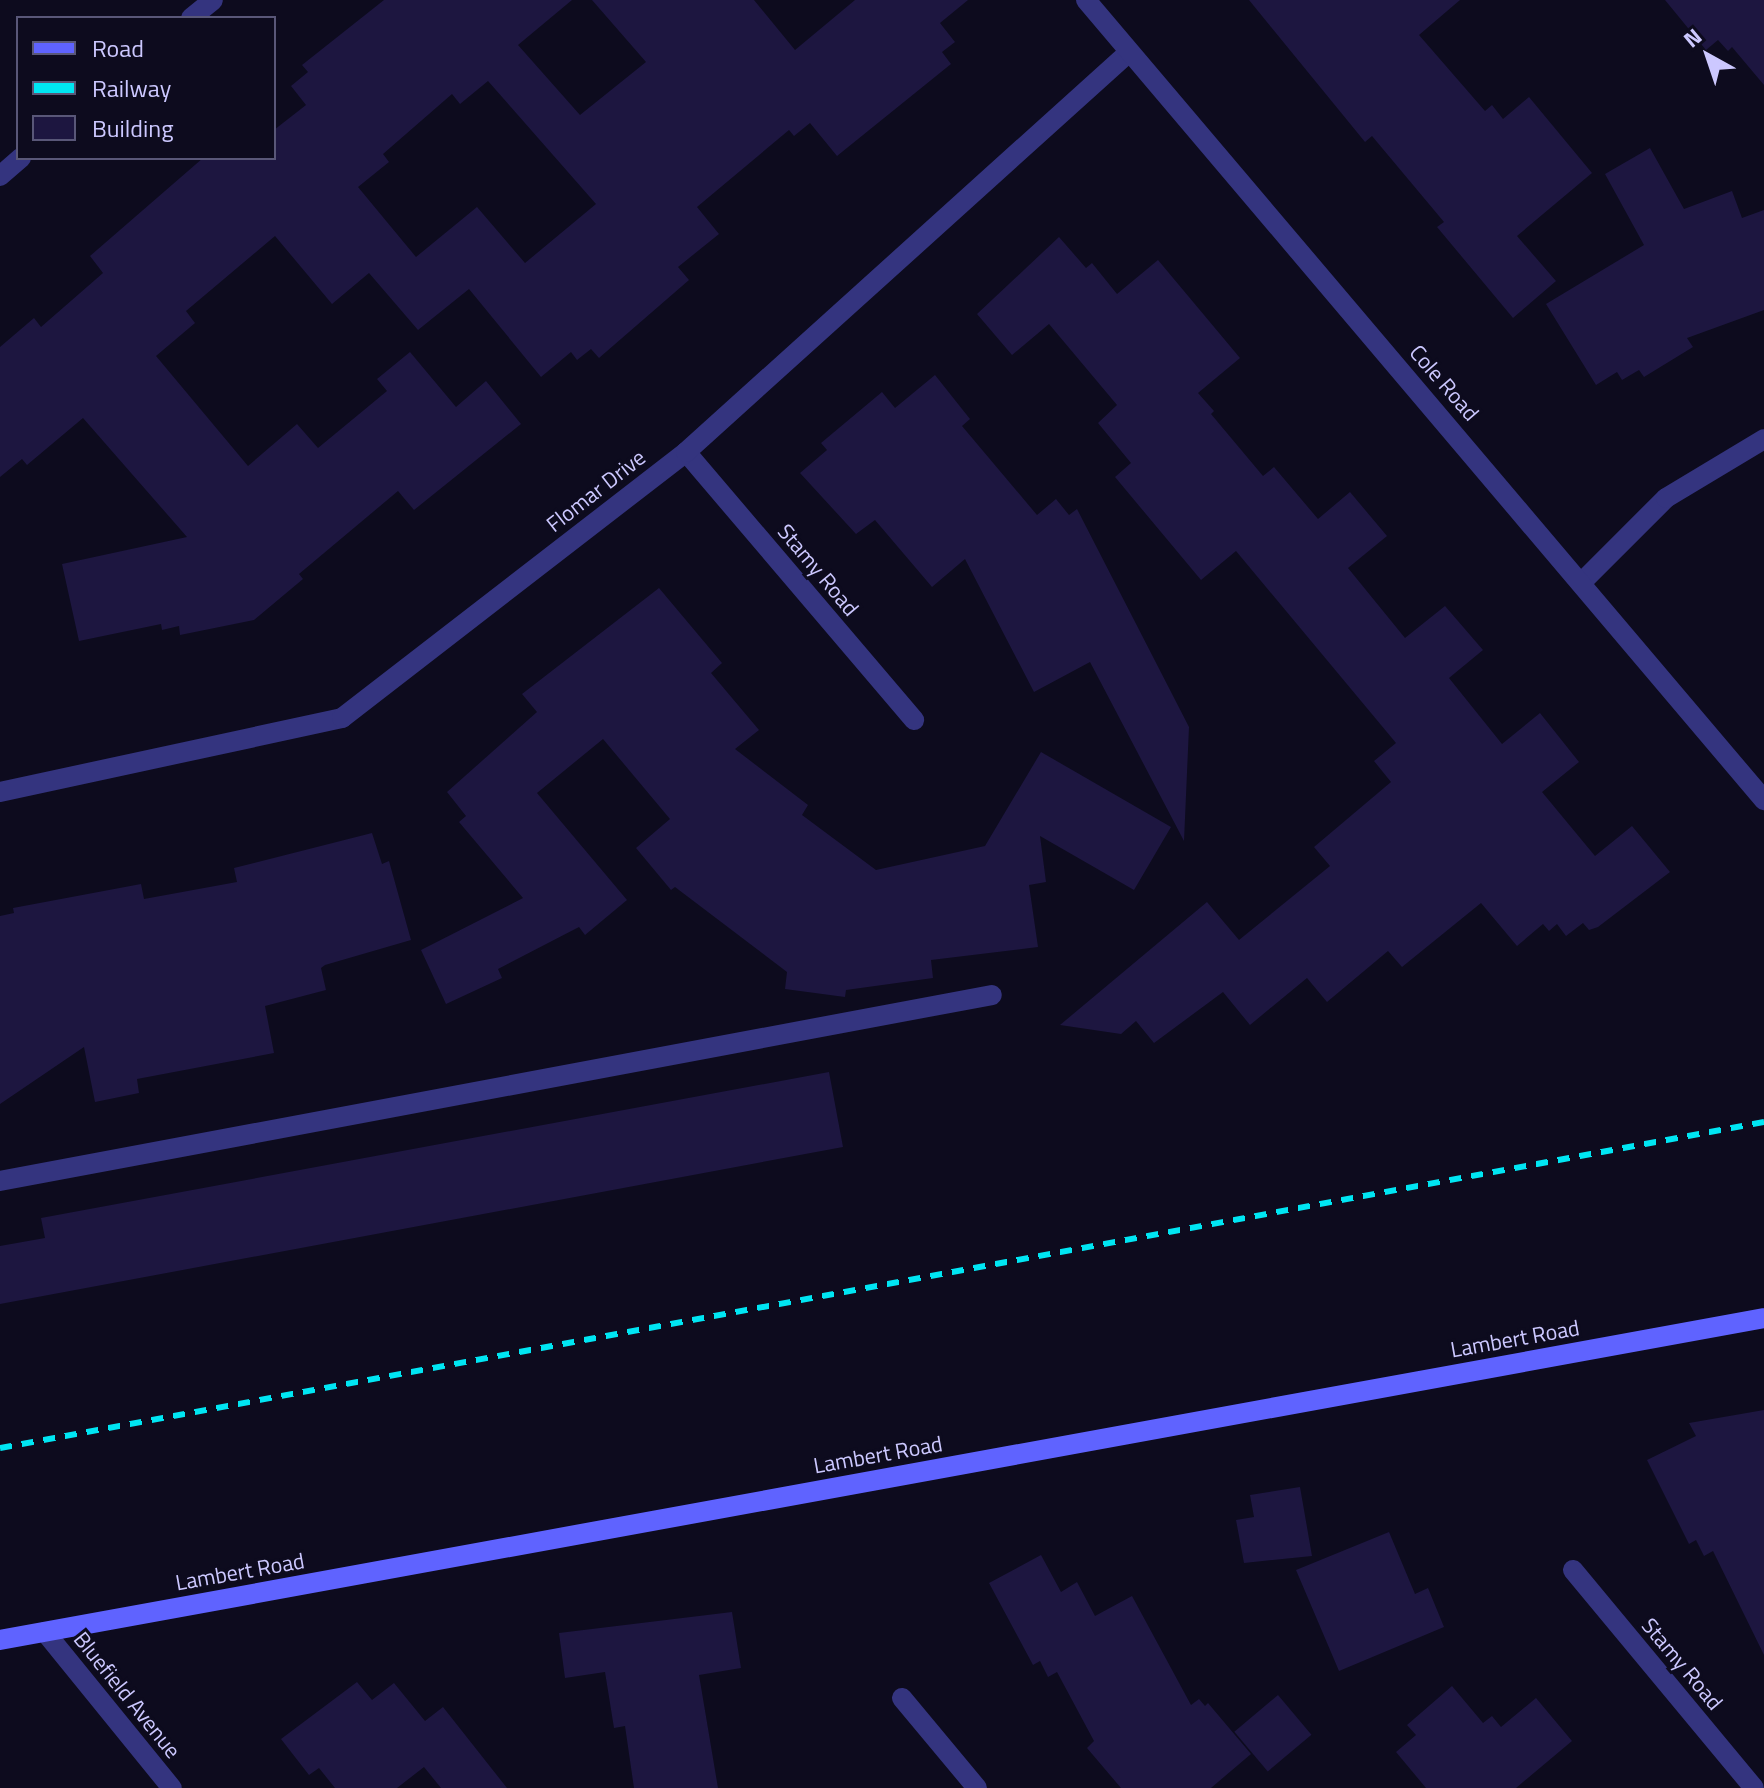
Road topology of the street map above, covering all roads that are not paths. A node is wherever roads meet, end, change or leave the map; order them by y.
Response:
1 (213, 0) edge
2 (1086, 0) edge
3 (193, 16) edge
4 (1128, 53) junction
5 (19, 160) edge
6 (0, 176) edge
7 (1764, 439) edge
8 (686, 452) junction
9 (1583, 581) junction
10 (914, 720) dead end
11 (0, 792) edge
12 (1764, 800) edge
13 (992, 995) dead end
14 (0, 1181) edge
15 (1764, 1318) edge
16 (1573, 1570) dead end
17 (45, 1632) junction
18 (0, 1640) edge
19 (902, 1698) dead end
20 (172, 1788) edge
21 (977, 1788) edge
22 (1754, 1788) edge

1 - 3 street
2 - 4 street, Cole Road
4 - 8 street, Flomar Drive
4 - 9 street, Cole Road
5 - 6 street
7 - 9 street
8 - 10 street, Stamy Road
8 - 11 street, Flomar Drive
9 - 12 street, Cole Road
13 - 14 street
15 - 17 main road, Lambert Road
16 - 22 street, Stamy Road
17 - 18 main road, Lambert Road
17 - 20 street, Bluefield Avenue
19 - 21 street

